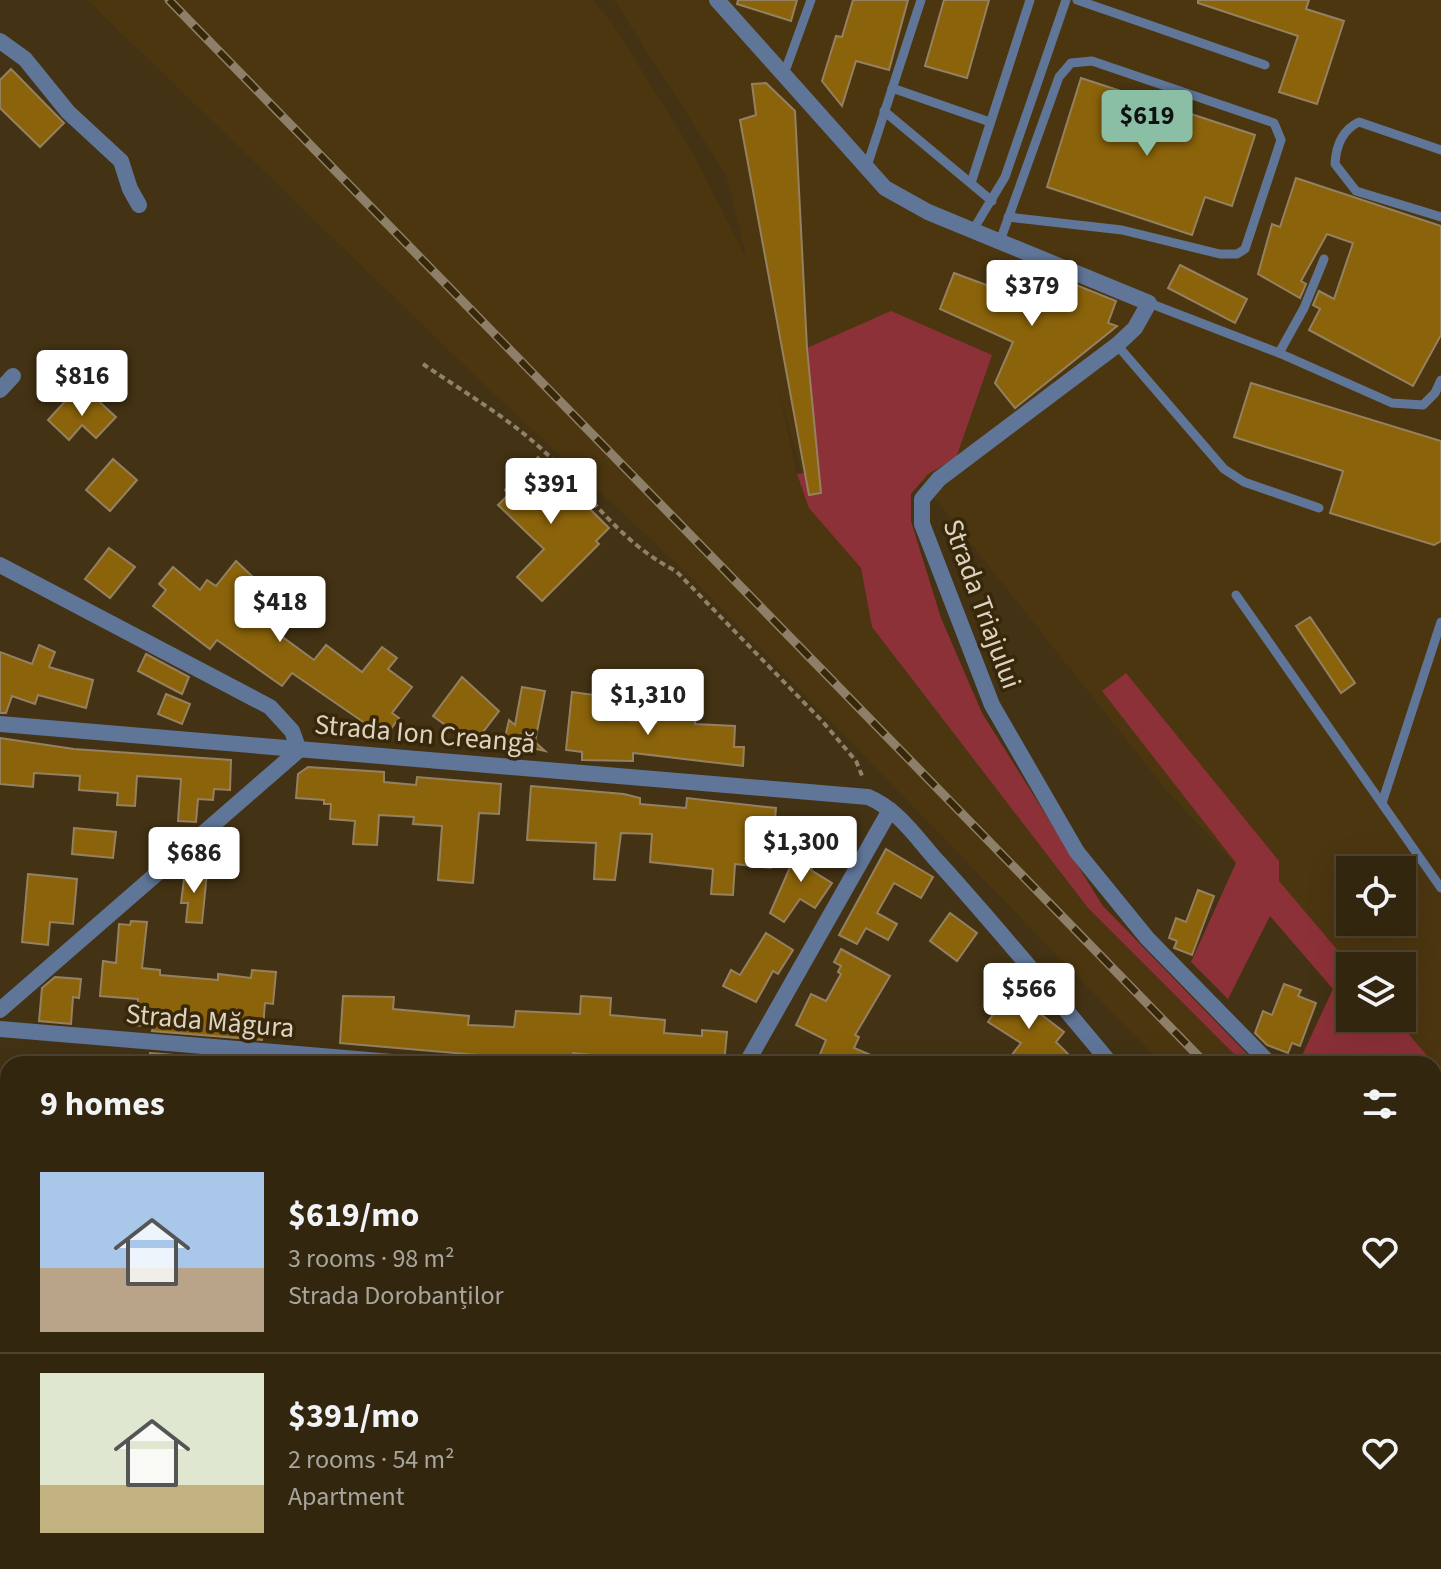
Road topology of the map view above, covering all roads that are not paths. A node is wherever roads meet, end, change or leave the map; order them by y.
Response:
1 (717, 0) edge
2 (811, 0) edge
3 (921, 0) edge
4 (1030, 0) edge
5 (1066, 0) edge
6 (1077, 0) edge
7 (0, 41) edge
8 (1265, 65) dead end
9 (784, 74) junction
10 (892, 88) junction
11 (884, 111) junction
12 (990, 122) junction
13 (1441, 150) edge
14 (866, 169) junction
15 (971, 183) junction
16 (992, 201) junction
17 (139, 205) dead end
18 (1008, 217) junction
19 (1441, 217) edge
20 (973, 230) junction
21 (1000, 241) junction
22 (1324, 259) dead end
23 (1149, 303) junction
24 (1117, 345) junction
25 (1279, 353) junction
26 (13, 376) dead end
27 (1441, 380) edge
28 (0, 390) edge
29 (1319, 508) dead end
30 (0, 565) edge
31 (1236, 595) dead end
32 (1441, 622) edge
33 (0, 724) edge
34 (299, 750) junction
35 (1382, 803) junction
36 (890, 810) junction
37 (1441, 888) edge
38 (0, 1010) edge
39 (0, 1029) edge
40 (321, 1056) edge
41 (751, 1056) edge
42 (1104, 1056) edge
43 (1262, 1056) edge

1 - 9 street
2 - 9 lane
3 - 10 lane
4 - 12 lane
5 - 16 lane
6 - 8 lane
7 - 17 street
9 - 14 street
10 - 11 lane
10 - 12 lane
11 - 14 lane
11 - 15 lane
12 - 15 lane
13 - 19 lane
14 - 20 street
15 - 16 lane
16 - 20 lane
18 - 18 lane
18 - 21 lane
20 - 21 street
21 - 23 street
22 - 25 lane
23 - 24 street, Strada Triajului
23 - 25 lane
24 - 29 lane
24 - 43 street, Strada Triajului
25 - 27 lane
26 - 28 street
30 - 34 street
31 - 35 lane
32 - 35 lane
33 - 34 street, Strada Ion Creangă
34 - 36 street, Strada Ion Creangă
34 - 38 street
35 - 37 lane
36 - 41 street
36 - 42 street, Strada Ion Creangă
39 - 40 street, Strada Măgura

